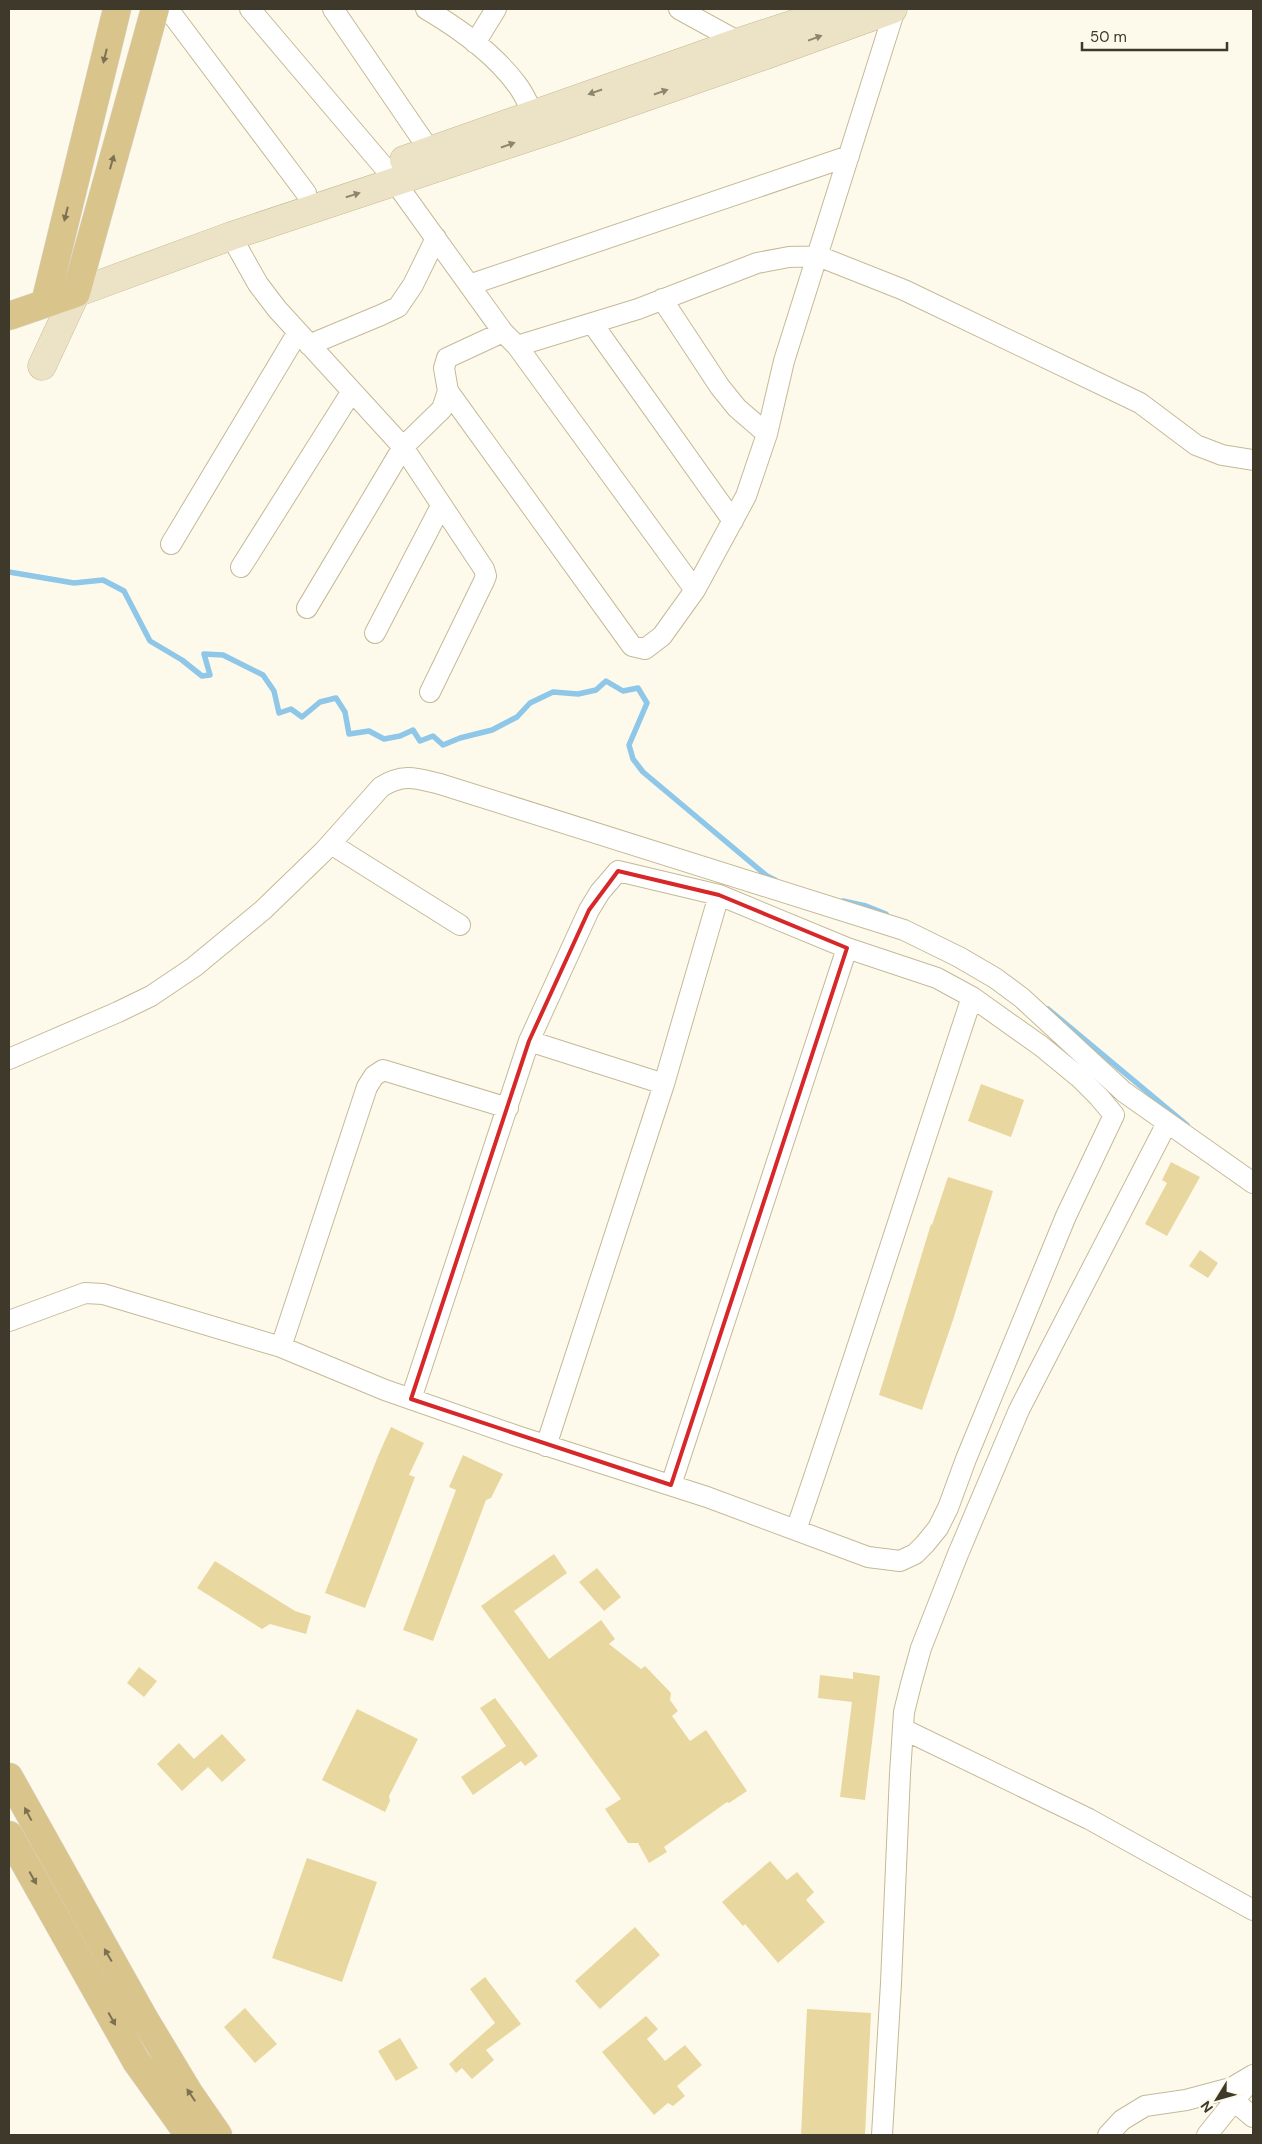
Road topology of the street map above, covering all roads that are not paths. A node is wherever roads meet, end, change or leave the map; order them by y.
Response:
1 (117, 9) edge
2 (155, 9) edge
3 (168, 9) edge
4 (250, 9) edge
5 (333, 9) edge
6 (426, 9) edge
7 (496, 9) edge
8 (679, 9) edge
9 (840, 9) edge
10 (894, 9) edge
11 (738, 42) junction
12 (475, 43) junction
13 (533, 113) junction
14 (430, 151) junction
15 (849, 156) junction
16 (389, 174) junction
17 (306, 193) junction
18 (231, 236) junction
19 (436, 238) junction
20 (818, 256) junction
21 (79, 283) junction
22 (469, 285) junction
23 (46, 294) junction
24 (9, 296) edge
25 (662, 299) junction
26 (9, 316) edge
27 (592, 323) junction
28 (303, 338) junction
29 (510, 339) junction
30 (352, 391) junction
31 (448, 391) junction
32 (767, 434) junction
33 (403, 447) junction
34 (1253, 460) edge
35 (441, 506) junction
36 (733, 521) junction
37 (172, 544) dead end
38 (241, 567) dead end
39 (695, 590) junction
40 (307, 608) dead end
41 (375, 633) dead end
42 (430, 692) dead end
43 (330, 844) junction
44 (719, 895) junction
45 (460, 925) dead end
46 (847, 948) junction
47 (972, 997) junction
48 (529, 1041) junction
49 (9, 1059) edge
50 (664, 1084) junction
51 (508, 1108) junction
52 (1167, 1123) junction
53 (1253, 1183) edge
54 (9, 1321) edge
55 (281, 1347) junction
56 (411, 1399) junction
57 (546, 1446) junction
58 (672, 1485) junction
59 (796, 1530) junction
60 (903, 1729) junction
61 (9, 1777) edge
62 (9, 1835) edge
63 (1253, 1910) edge
64 (1253, 2076) edge
65 (1234, 2101) junction
66 (1253, 2117) edge
67 (189, 2135) edge
68 (218, 2135) edge
69 (882, 2135) edge
70 (1108, 2135) edge
71 (1207, 2135) edge

1 -> 23 main road
21 -> 2 main road
3 - 17 street
4 - 16 street
5 - 14 street
6 - 12 street
7 - 12 street
8 - 11 street
9 - 11 main road
10 - 15 street
16 -> 10 main road
11 -> 13 main road
12 - 13 street
13 - 14 main road
14 - 16 main road
15 - 20 street
15 - 22 street
16 - 17 main road
18 -> 16 main road
16 - 19 street
17 - 21 main road
18 - 21 main road
18 - 28 street
19 - 22 street
19 - 28 street
20 - 25 street
20 - 32 street
20 - 34 street
21 - 23 main road
21 - 23 main road
22 - 29 street
23 - 24 main road
23 - 26 main road
25 - 27 street
25 - 32 street
27 - 29 street
27 - 36 street
28 - 30 street
28 - 37 street
29 - 31 street
29 - 39 street
30 - 33 street
30 - 38 street
31 - 33 street
31 - 39 street
32 - 36 street
33 - 35 street
33 - 40 street
35 - 41 street
35 - 42 street
36 - 39 street
43 - 45 street
43 - 49 street
43 - 52 street
44 - 46 street
44 - 48 street
44 - 50 street
46 - 47 street
46 - 58 street
47 - 59 street
47 - 59 street
48 - 50 street
48 - 51 street
50 - 57 street
51 - 55 street
51 - 56 street
52 - 53 street
52 - 60 street
54 - 55 street
55 - 56 street
56 - 57 street
57 - 58 street
58 - 59 street
60 - 63 street
60 - 69 street
68 -> 61 main road
62 -> 67 main road
64 - 65 street
64 - 70 street
65 - 66 street
65 - 71 street

